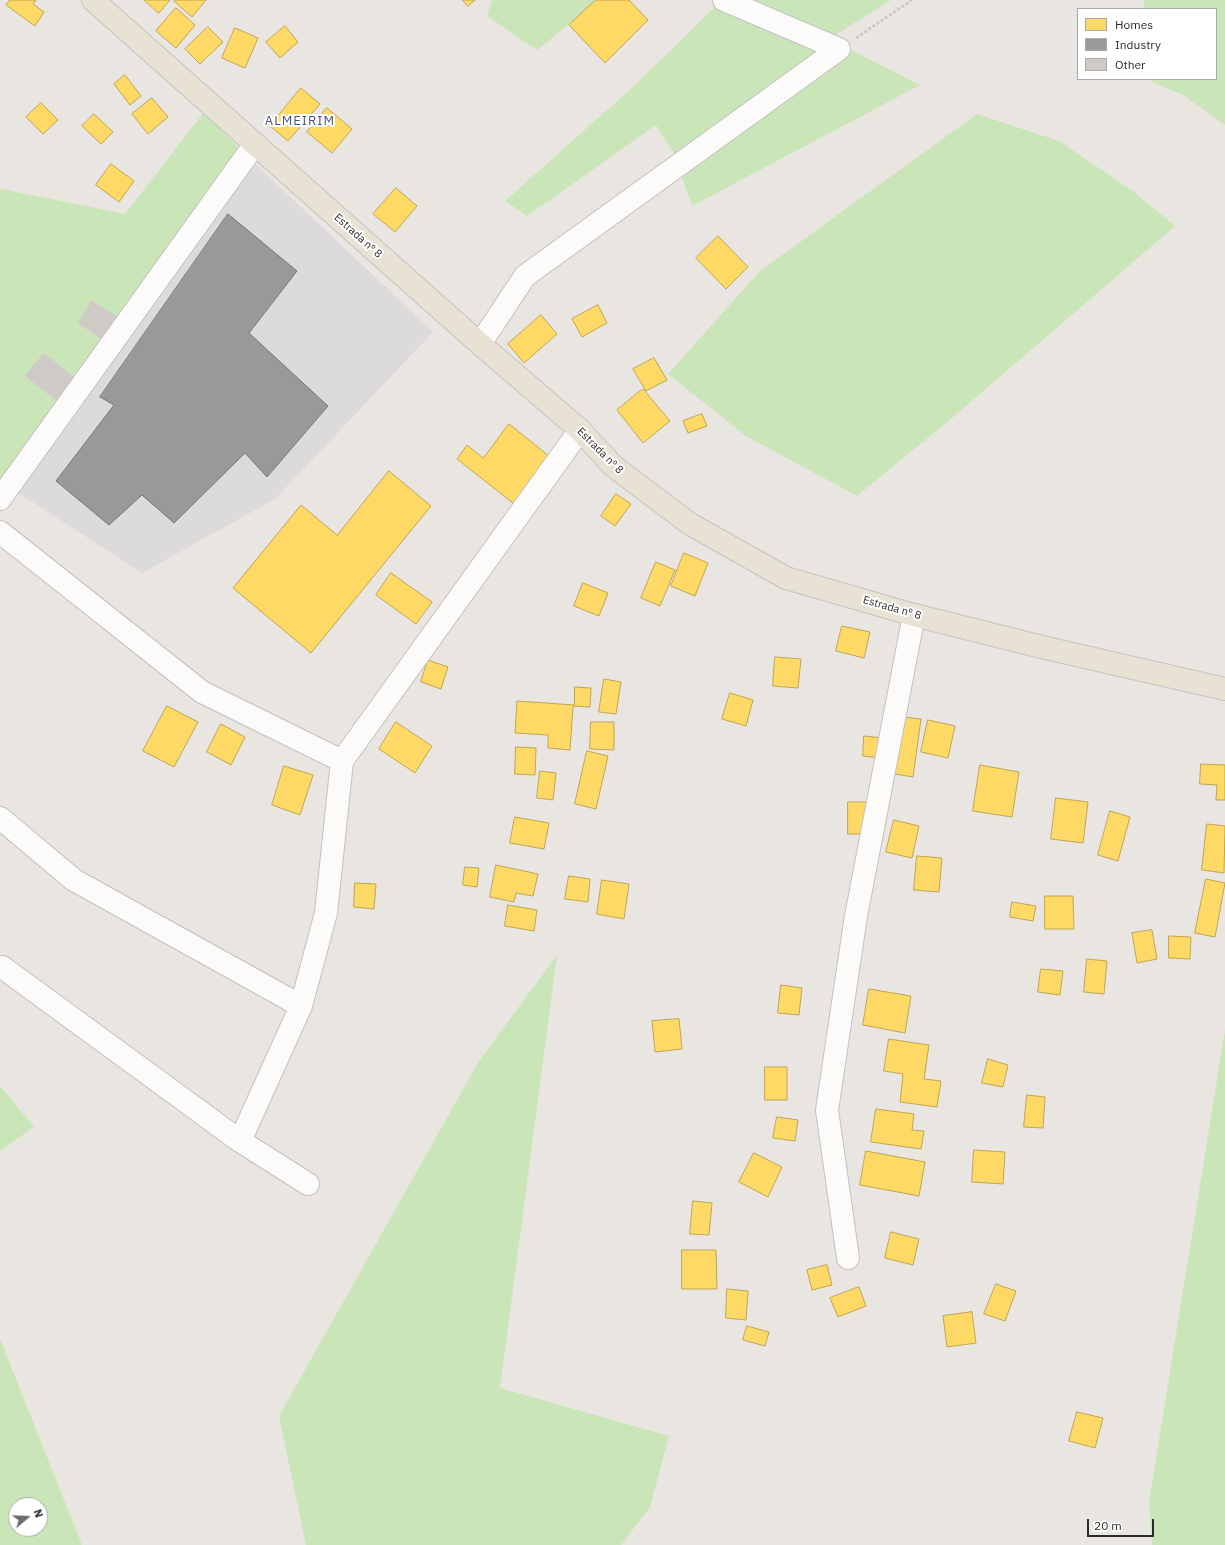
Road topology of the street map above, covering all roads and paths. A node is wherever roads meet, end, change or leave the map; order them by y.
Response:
1 (93, 0) edge
2 (724, 0) edge
3 (912, 0) edge
4 (839, 49) junction
5 (255, 144) junction
6 (480, 344) junction
7 (580, 430) junction
8 (0, 499) edge
9 (0, 532) edge
10 (914, 615) junction
11 (1225, 689) edge
12 (342, 761) junction
13 (0, 818) edge
14 (2, 967) dead end
15 (301, 1006) junction
16 (240, 1141) junction
17 (308, 1184) dead end
18 (848, 1258) dead end

1 - 5 main road, Estrada nº 8
2 - 4 street
3 - 4 path
4 - 6 street
5 - 6 main road, Estrada nº 8
5 - 8 street
6 - 7 main road, Estrada nº 8
7 - 10 main road, Estrada nº 8
7 - 12 street
9 - 12 street
10 - 11 main road, Estrada nº 8
10 - 18 street
12 - 15 street
13 - 15 street
14 - 16 street
15 - 16 street
16 - 17 street

